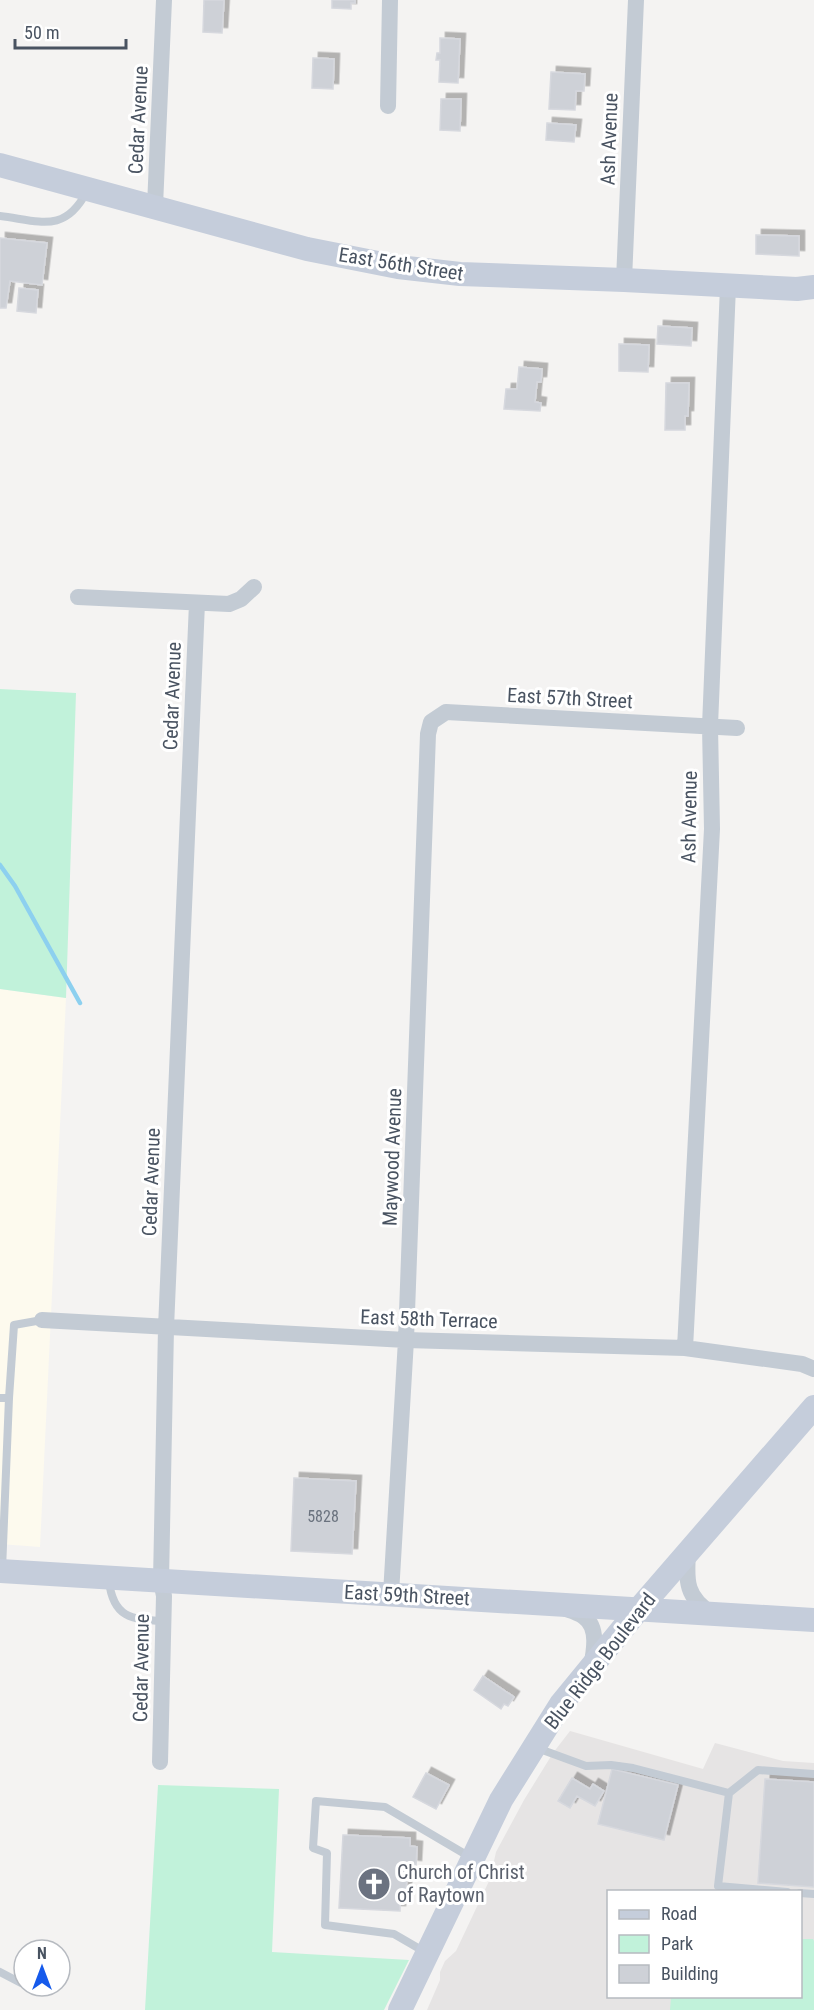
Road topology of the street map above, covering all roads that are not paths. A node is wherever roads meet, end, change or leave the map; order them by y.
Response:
1 (164, 0) edge
2 (390, 0) edge
3 (636, 0) edge
4 (388, 106) dead end
5 (0, 165) edge
6 (88, 189) junction
7 (155, 206) junction
8 (0, 216) edge
9 (624, 280) junction
10 (728, 286) junction
11 (814, 287) edge
12 (254, 587) dead end
13 (78, 597) dead end
14 (197, 603) junction
15 (431, 722) joint
16 (710, 726) junction
17 (737, 728) dead end
18 (42, 1320) joint
19 (166, 1328) junction
20 (406, 1340) junction
21 (685, 1348) junction
22 (814, 1369) edge
23 (4, 1398) edge
24 (814, 1407) edge
25 (2, 1502) edge
26 (688, 1552) junction
27 (1, 1571) edge
28 (108, 1577) junction
29 (161, 1581) junction
30 (392, 1594) junction
31 (557, 1604) junction
32 (639, 1610) junction
33 (713, 1614) junction
34 (814, 1620) edge
35 (163, 1621) junction
36 (591, 1667) junction
37 (534, 1747) junction
38 (160, 1762) dead end
39 (814, 1774) edge
40 (729, 1793) junction
41 (473, 1858) junction
42 (764, 1890) edge
43 (427, 1954) junction
44 (400, 2010) edge

1 - 7 street, Cedar Avenue
2 - 4 street
3 - 9 street, Ash Avenue
5 - 6 street, East 56th Street
6 - 7 street, East 56th Street
6 - 8 lane
7 - 9 street, East 56th Street
9 - 10 street, East 56th Street
10 - 11 street, East 56th Street
10 - 16 street, Ash Avenue
12 - 14 street
13 - 14 street
14 - 19 street, Cedar Avenue
15 - 16 street, East 57th Street
15 - 20 street, Maywood Avenue
16 - 17 street, East 57th Street
16 - 21 street, Ash Avenue
18 - 19 street, East 58th Terrace
18 - 23 lane
19 - 20 street, East 58th Terrace
19 - 29 street, Cedar Avenue
20 - 21 street, East 58th Terrace
20 - 30 street, Maywood Avenue
21 - 22 street, East 58th Terrace
23 - 25 lane
24 - 26 street, Blue Ridge Boulevard
25 - 27 lane
26 - 32 street, Blue Ridge Boulevard
26 - 33 street
27 - 28 street, East 59th Street
28 - 29 street, East 59th Street
28 - 35 lane
29 - 30 street, East 59th Street
29 - 35 street, Cedar Avenue
30 - 31 street, East 59th Street
31 - 32 street, East 59th Street
31 - 36 street
32 - 33 street, East 59th Street
32 - 36 street, Blue Ridge Boulevard
33 - 34 street, East 59th Street
35 - 38 street, Cedar Avenue
36 - 37 street, Blue Ridge Boulevard
37 - 40 lane
37 - 41 street, Blue Ridge Boulevard
39 - 40 lane
40 - 42 lane
41 - 43 street, Blue Ridge Boulevard
41 - 43 lane
43 - 44 street, Blue Ridge Boulevard

